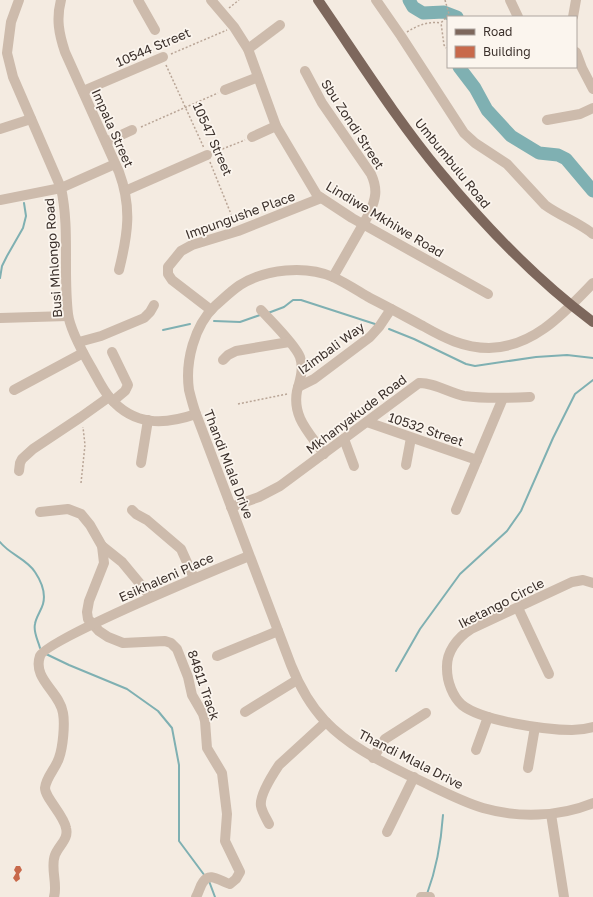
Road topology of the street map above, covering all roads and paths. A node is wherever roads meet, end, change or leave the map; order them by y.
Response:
1 (19, 0) edge
2 (61, 0) edge
3 (138, 0) edge
4 (211, 0) edge
5 (239, 0) edge
6 (318, 0) edge
7 (376, 0) edge
8 (445, 0) edge
9 (510, 0) edge
10 (576, 0) edge
11 (223, 13) junction
12 (447, 16) edge
13 (447, 16) edge
14 (518, 16) edge
15 (573, 16) edge
16 (441, 23) junction
17 (280, 25) dead end
18 (234, 27) junction
19 (155, 30) dead end
20 (401, 36) junction
21 (446, 48) dead end
22 (248, 49) junction
23 (577, 55) edge
24 (163, 58) junction
25 (305, 71) dead end
26 (258, 77) junction
27 (593, 89) edge
28 (225, 90) joint
29 (83, 92) junction
30 (185, 107) junction
31 (593, 108) edge
32 (31, 119) junction
33 (547, 120) dead end
34 (276, 126) junction
35 (0, 129) edge
36 (132, 130) joint
37 (252, 137) joint
38 (106, 142) junction
39 (207, 156) junction
40 (115, 164) junction
41 (61, 188) junction
42 (125, 191) junction
43 (321, 198) junction
44 (0, 200) edge
45 (364, 224) junction
46 (238, 231) junction
47 (593, 234) edge
48 (119, 270) dead end
49 (333, 277) junction
50 (593, 283) edge
51 (488, 294) dead end
52 (154, 305) dead end
53 (571, 306) junction
54 (391, 309) junction
55 (211, 310) junction
56 (261, 310) dead end
57 (68, 316) junction
58 (0, 318) edge
59 (593, 322) edge
60 (79, 342) junction
61 (289, 342) junction
62 (112, 352) dead end
63 (83, 353) junction
64 (223, 360) dead end
65 (14, 390) dead end
66 (298, 390) junction
67 (503, 398) junction
68 (530, 398) dead end
69 (111, 399) junction
70 (238, 404) dead end
71 (196, 414) junction
72 (81, 417) junction
73 (148, 420) junction
74 (367, 422) junction
75 (411, 438) junction
76 (344, 439) junction
77 (324, 454) junction
78 (477, 460) junction
79 (141, 463) dead end
80 (406, 465) dead end
81 (354, 466) dead end
82 (20, 471) dead end
83 (81, 483) dead end
84 (231, 507) junction
85 (132, 510) dead end
86 (456, 510) dead end
87 (40, 512) dead end
88 (102, 546) junction
89 (249, 556) junction
90 (194, 578) junction
91 (592, 581) edge
92 (151, 597) junction
93 (518, 608) junction
94 (93, 624) junction
95 (278, 631) junction
96 (216, 656) dead end
97 (549, 674) dead end
98 (297, 680) junction
99 (245, 712) dead end
100 (426, 713) dead end
101 (488, 717) junction
102 (326, 722) junction
103 (535, 727) junction
104 (593, 727) edge
105 (476, 750) dead end
106 (374, 758) junction
107 (528, 768) dead end
108 (414, 777) junction
109 (593, 803) edge
110 (551, 814) junction
111 (270, 824) dead end
112 (387, 832) dead end
113 (54, 897) edge
114 (196, 897) edge
115 (421, 897) edge
116 (430, 897) edge
117 (564, 897) edge

1 - 32 street, Busi Mhlongo Road
2 - 29 street, Impala Street
3 - 19 street
4 - 11 street, Lindiwe Mkhiwe Road
5 - 11 path
6 - 53 main road, Umbumbulu Road
7 - 20 street
8 - 13 path
9 - 14 street
10 - 15 street
11 - 18 street, Lindiwe Mkhiwe Road
12 - 16 path
16 - 20 path
16 - 21 path
17 - 22 street
18 - 22 street, Lindiwe Mkhiwe Road
18 - 24 path, 10544 Street
20 - 47 street
22 - 26 street, Lindiwe Mkhiwe Road
23 - 27 street
24 - 29 street, 10544 Street
24 - 30 path, 10547 Street
25 - 45 street, Sbu Zondi Street
26 - 28 street
26 - 34 street, Lindiwe Mkhiwe Road
28 - 30 path
29 - 38 street, Impala Street
30 - 36 path
30 - 39 path, 10547 Street
31 - 33 street
32 - 35 street
32 - 41 street, Busi Mhlongo Road
34 - 37 street
34 - 43 street, Lindiwe Mkhiwe Road
36 - 38 street
37 - 39 path
38 - 40 street, Impala Street
39 - 42 street
39 - 46 path, 10547 Street
40 - 41 street
40 - 42 street, Impala Street
41 - 44 street
41 - 57 street, Busi Mhlongo Road
42 - 48 street, Impala Street
43 - 45 street, Lindiwe Mkhiwe Road
43 - 46 street, Impungushe Place
45 - 49 street, Sbu Zondi Street
45 - 51 street, Lindiwe Mkhiwe Road
46 - 55 street, Impungushe Place
49 - 54 street, Thandi Mlala Drive
49 - 55 street, Thandi Mlala Drive
50 - 53 street, Thandi Mlala Drive
52 - 60 street
53 - 54 street, Thandi Mlala Drive
53 - 59 main road, Umbumbulu Road
54 - 66 street, Izimbali Way
55 - 71 street, Thandi Mlala Drive
56 - 61 street
57 - 58 street
57 - 60 street, Busi Mhlongo Road
60 - 63 street, Busi Mhlongo Road
61 - 64 street
61 - 66 street
62 - 69 street
63 - 65 street
63 - 69 street, Busi Mhlongo Road
66 - 70 path
66 - 77 street
67 - 68 street, Mkhanyakude Road
67 - 74 street, Mkhanyakude Road
67 - 78 street
69 - 72 street
69 - 73 street, Busi Mhlongo Road
71 - 73 street, Busi Mhlongo Road
71 - 84 street, Thandi Mlala Drive
72 - 82 street
72 - 83 path
73 - 79 street
74 - 75 street, 10532 Street
74 - 76 street, Mkhanyakude Road
75 - 78 street, 10532 Street
75 - 80 street
76 - 77 street, Mkhanyakude Road
76 - 81 street
77 - 84 street, Mkhanyakude Road
78 - 86 street
84 - 89 street, Thandi Mlala Drive
85 - 90 street
87 - 88 street
88 - 92 street
88 - 94 street
89 - 90 street, Esikhaleni Place
89 - 95 street, Thandi Mlala Drive
90 - 92 street, Esikhaleni Place
91 - 93 street, Iketango Circle
92 - 94 street, Esikhaleni Place
93 - 97 street
93 - 101 street, Iketango Circle
94 - 113 street, Esikhaleni Place
94 - 114 street, 84611 Track
95 - 96 street
95 - 98 street, Thandi Mlala Drive
98 - 99 street
98 - 102 street, Thandi Mlala Drive
100 - 106 street
101 - 103 street, Iketango Circle
101 - 105 street
102 - 106 street, Thandi Mlala Drive
102 - 111 street
103 - 104 street, Iketango Circle
103 - 107 street
106 - 108 street, Thandi Mlala Drive
108 - 110 street, Thandi Mlala Drive
108 - 112 street
109 - 110 street, Thandi Mlala Drive
110 - 117 street
115 - 116 street

